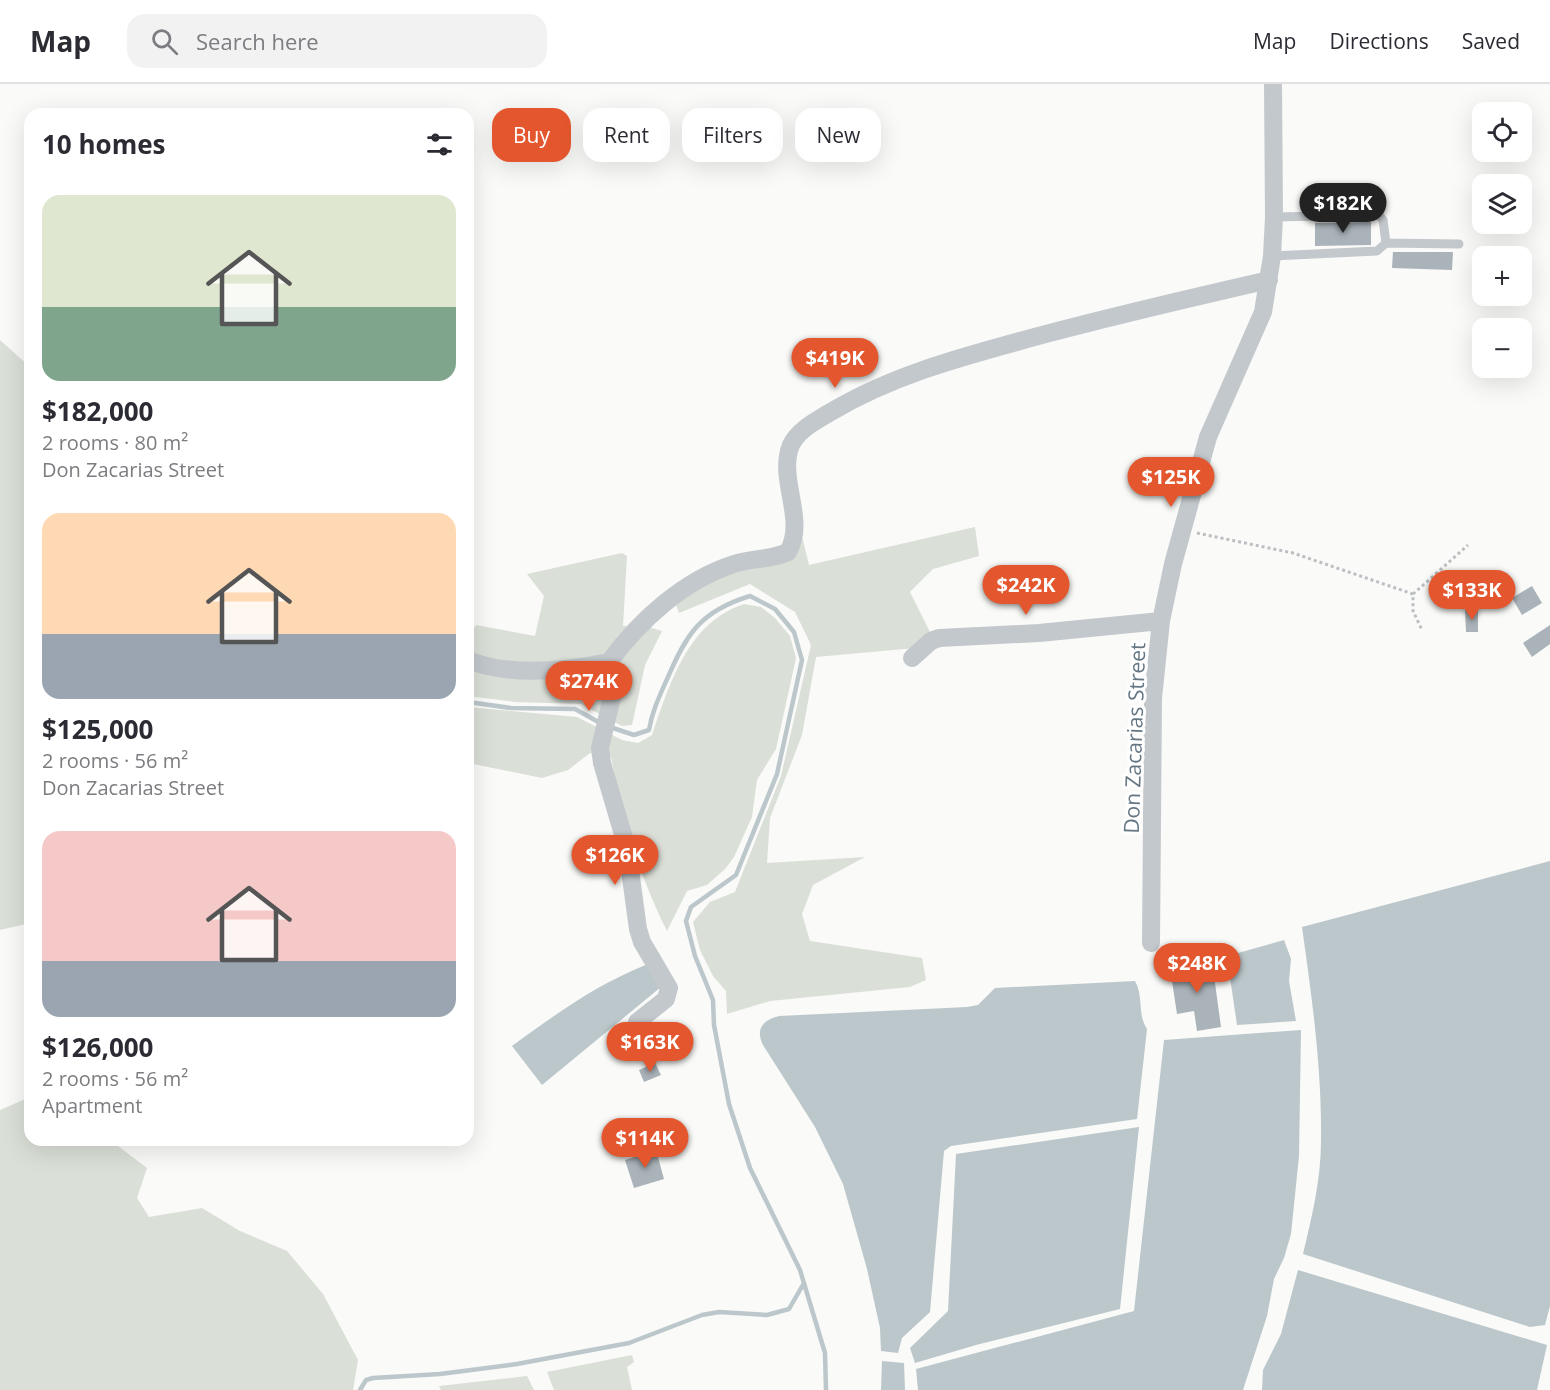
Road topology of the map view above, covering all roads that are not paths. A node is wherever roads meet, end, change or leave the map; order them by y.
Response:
1 (1273, 84) edge
2 (1274, 217) junction
3 (1386, 243) junction
4 (1459, 244) dead end
5 (1272, 256) junction
6 (1269, 280) junction
7 (1161, 621) junction
8 (912, 658) dead end
9 (474, 662) edge
10 (609, 662) junction
11 (1151, 943) dead end
12 (637, 1022) dead end

1 - 2 street, Don Zacarias Street
2 - 3 lane
2 - 5 street, Don Zacarias Street
3 - 4 lane
3 - 5 lane
5 - 6 street, Don Zacarias Street
6 - 7 street, Don Zacarias Street
6 - 10 street
7 - 8 street
7 - 11 street, Don Zacarias Street
9 - 10 street
10 - 12 street

